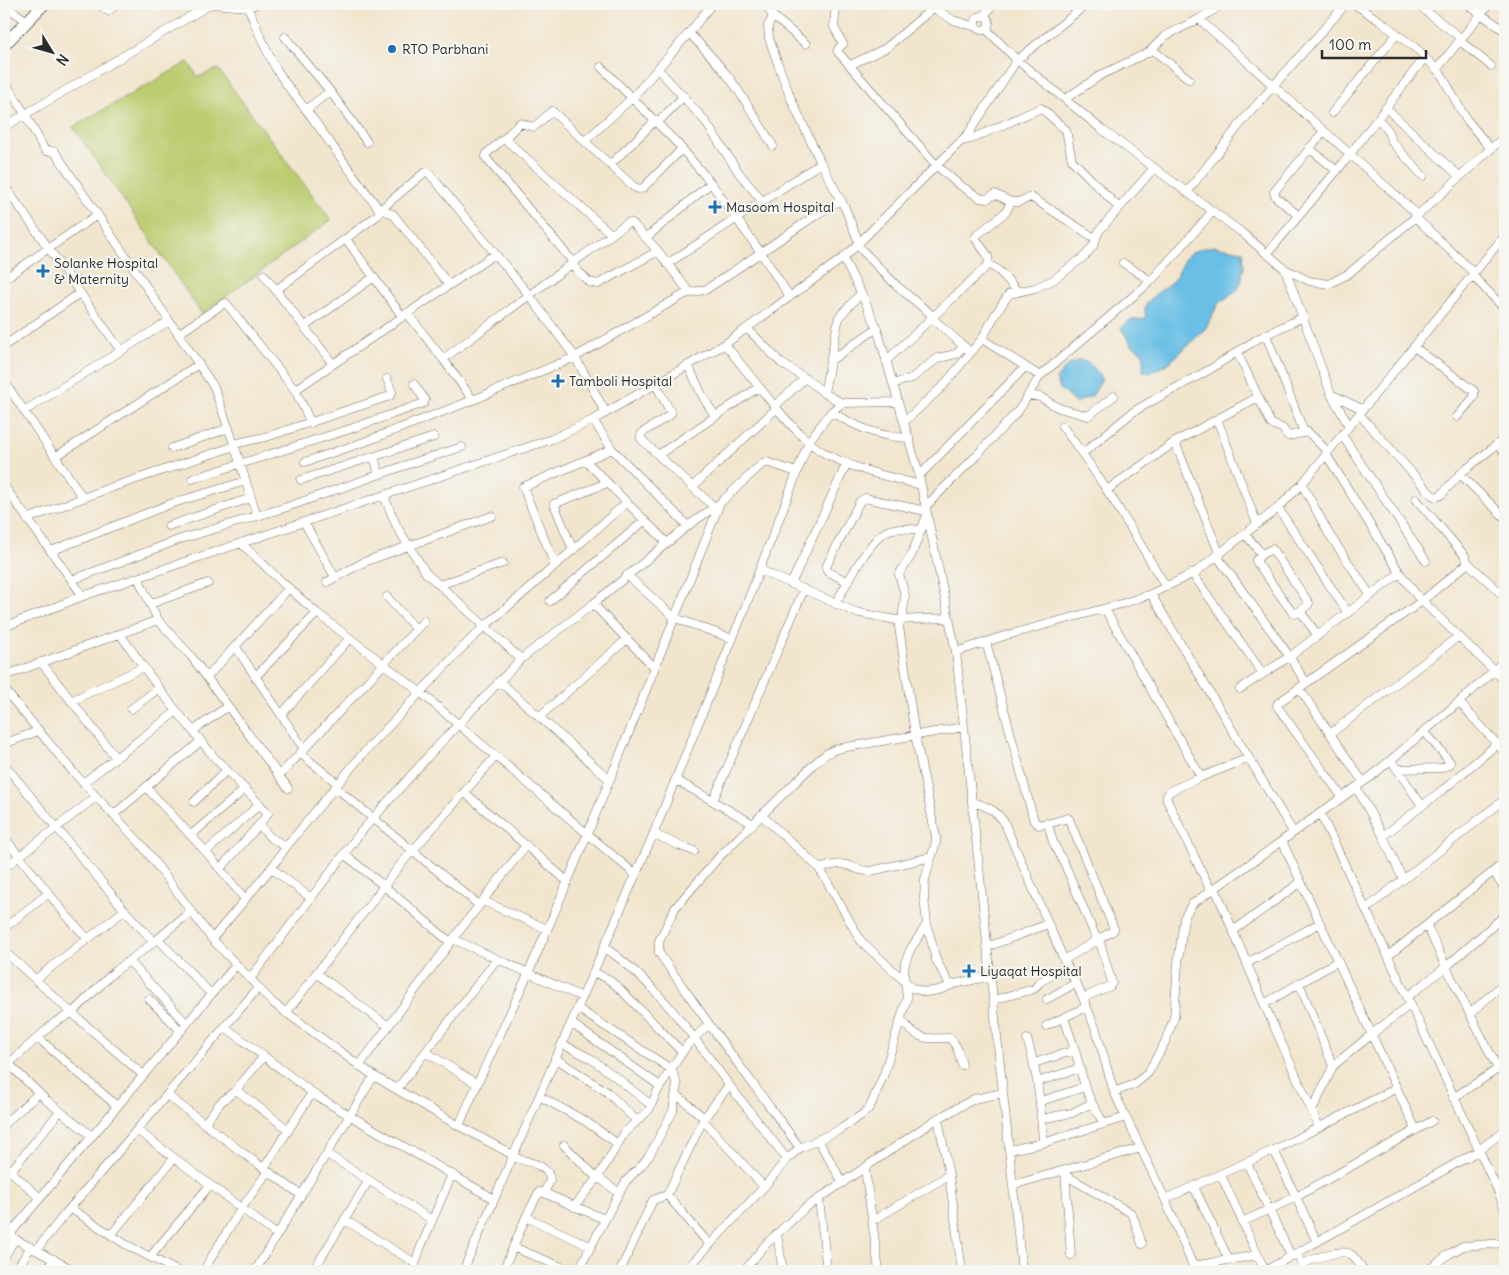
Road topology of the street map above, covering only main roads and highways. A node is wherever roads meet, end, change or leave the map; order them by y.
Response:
1 (33, 4) edge
2 (44, 4) edge
3 (24, 19) junction
4 (4, 35) edge
5 (4, 45) edge

1 - 3 highway
2 - 3 highway
3 - 4 highway
3 - 5 highway

